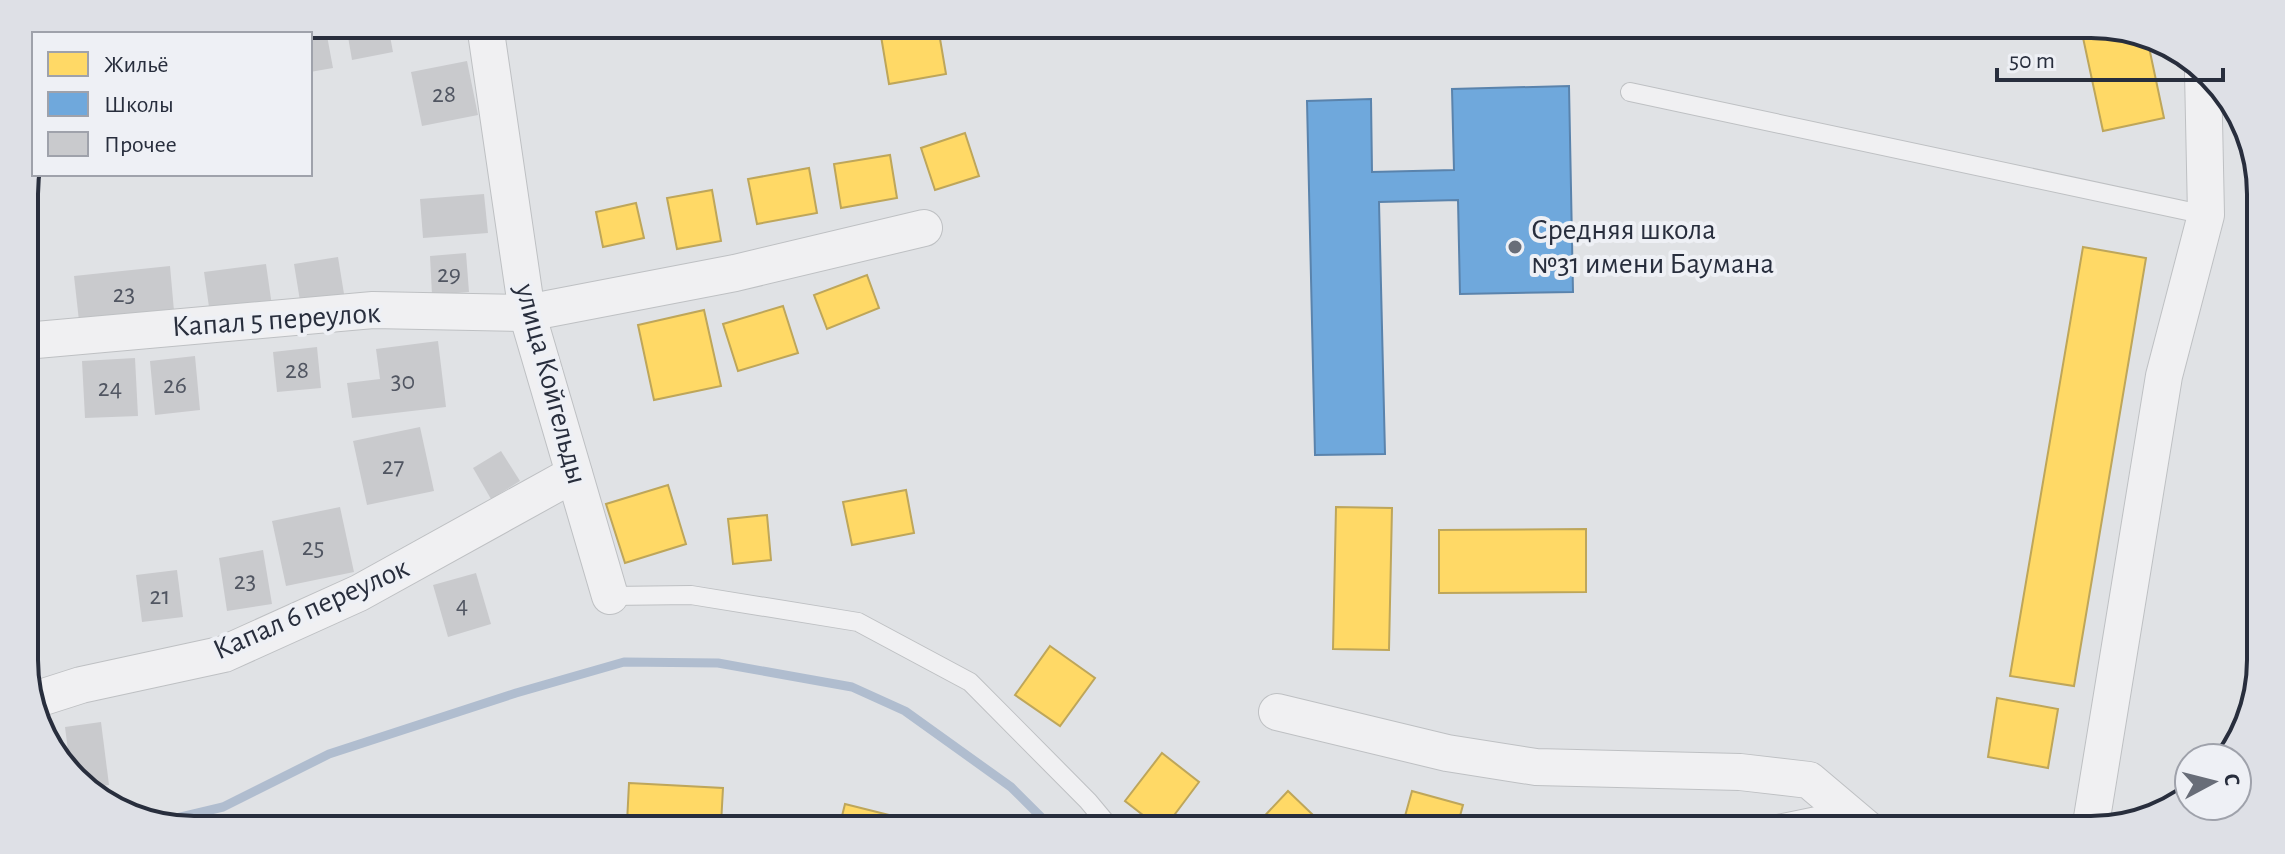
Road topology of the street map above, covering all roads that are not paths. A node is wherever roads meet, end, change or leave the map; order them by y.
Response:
1 (487, 38) edge
2 (2203, 86) edge
3 (1630, 92) dead end
4 (2206, 215) junction
5 (924, 228) dead end
6 (527, 313) junction
7 (38, 340) edge
8 (574, 474) junction
9 (610, 596) joint
10 (43, 697) edge
11 (1277, 712) dead end
12 (1100, 816) edge
13 (1852, 816) edge
14 (2092, 816) edge

1 - 6 street, улица Койгельды
2 - 4 street
3 - 4 lane
4 - 14 street
5 - 6 street, Капал 5 переулок
6 - 7 street, Капал 5 переулок
6 - 8 street, улица Койгельды
8 - 9 street, улица Койгельды
8 - 10 street, Капал 6 переулок
9 - 12 lane
11 - 13 street

